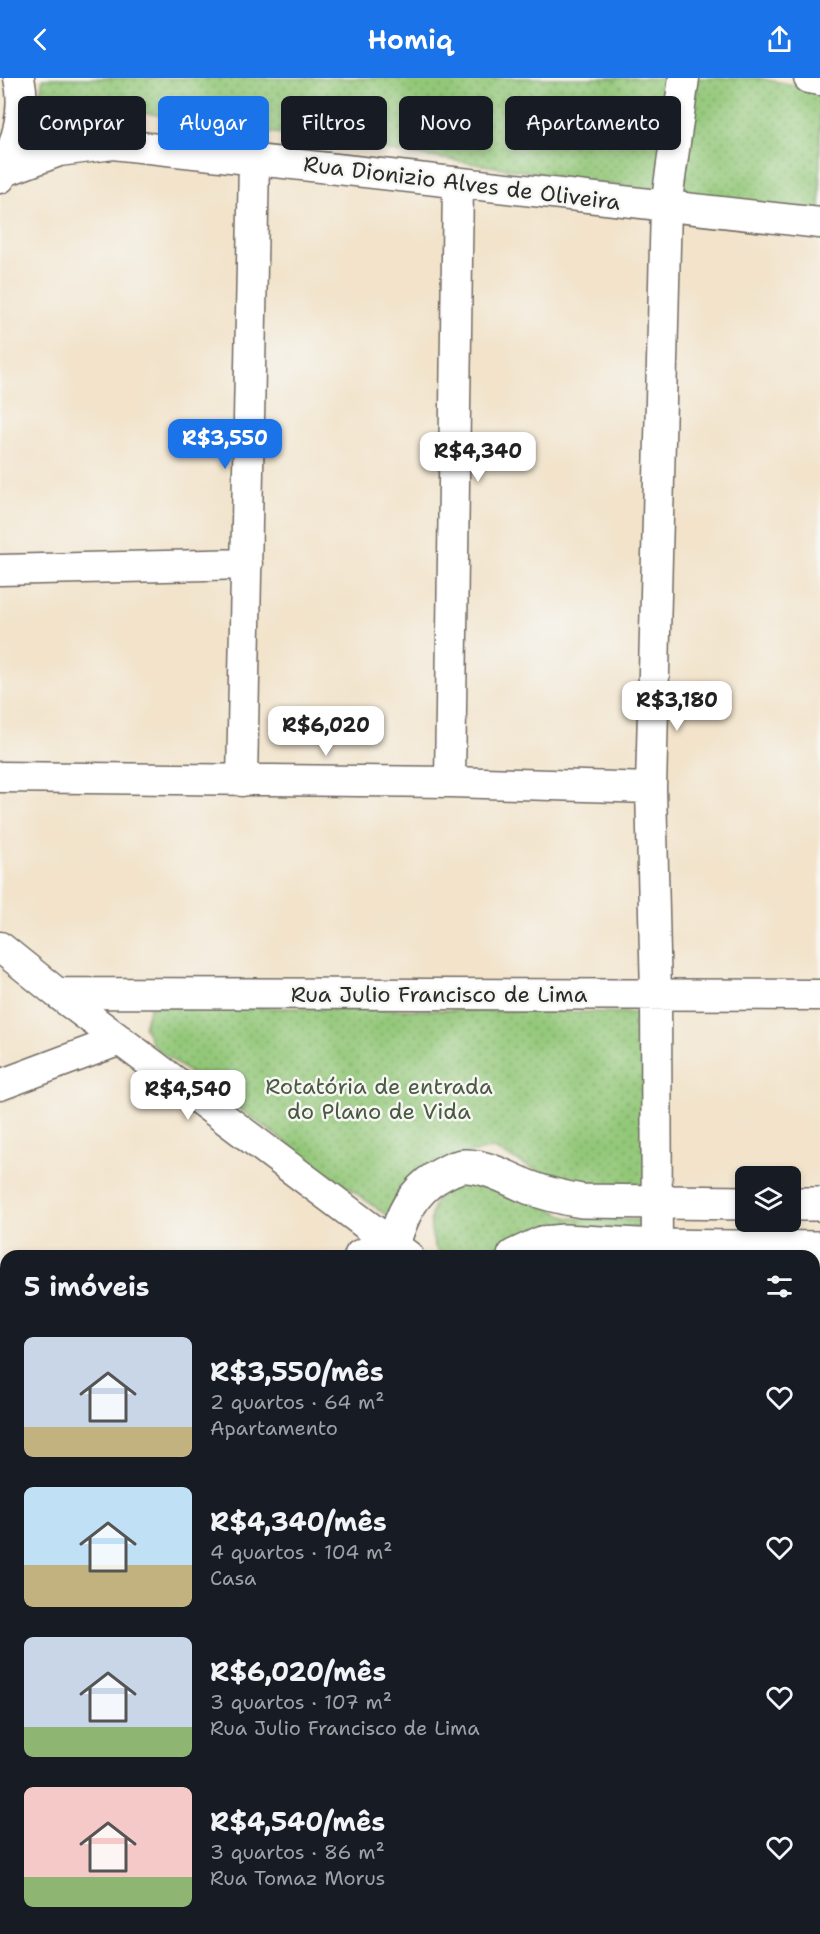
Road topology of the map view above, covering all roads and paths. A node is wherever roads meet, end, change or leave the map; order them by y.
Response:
1 (19, 78) edge
2 (684, 78) edge
3 (809, 78) edge
4 (820, 80) edge
5 (254, 159) junction
6 (1, 175) edge
7 (458, 183) junction
8 (666, 207) junction
9 (820, 223) edge
10 (247, 564) junction
11 (0, 570) edge
12 (0, 777) edge
13 (242, 781) junction
14 (450, 782) junction
15 (651, 788) junction
16 (0, 947) edge
17 (57, 993) junction
18 (656, 995) junction
19 (820, 995) edge
20 (120, 1040) junction
21 (0, 1086) edge
22 (658, 1202) junction
23 (735, 1203) edge
24 (801, 1203) edge
25 (820, 1204) edge
26 (820, 1248) edge
27 (400, 1250) edge
28 (528, 1250) edge
29 (648, 1250) edge
30 (657, 1250) edge
31 (711, 1250) edge

1 - 6 street
2 - 8 street
3 - 4 street
5 - 6 street, Rua Dionizio Alves de Oliveira
5 - 7 street, Rua Dionizio Alves de Oliveira
5 - 10 street
7 - 8 street, Rua Dionizio Alves de Oliveira
7 - 14 street
8 - 9 street, Rua Dionizio Alves de Oliveira
8 - 15 street
10 - 11 street
10 - 13 street
12 - 13 street
13 - 14 street
14 - 15 street
15 - 18 street
16 - 17 street
17 - 18 street, Rua Julio Francisco de Lima
17 - 20 street
18 - 19 street, Rua Julio Francisco de Lima
18 - 22 street
20 - 21 street
20 - 27 street
22 - 23 street
22 - 27 street
22 - 30 street
24 - 25 street
26 - 31 street
28 - 29 street

